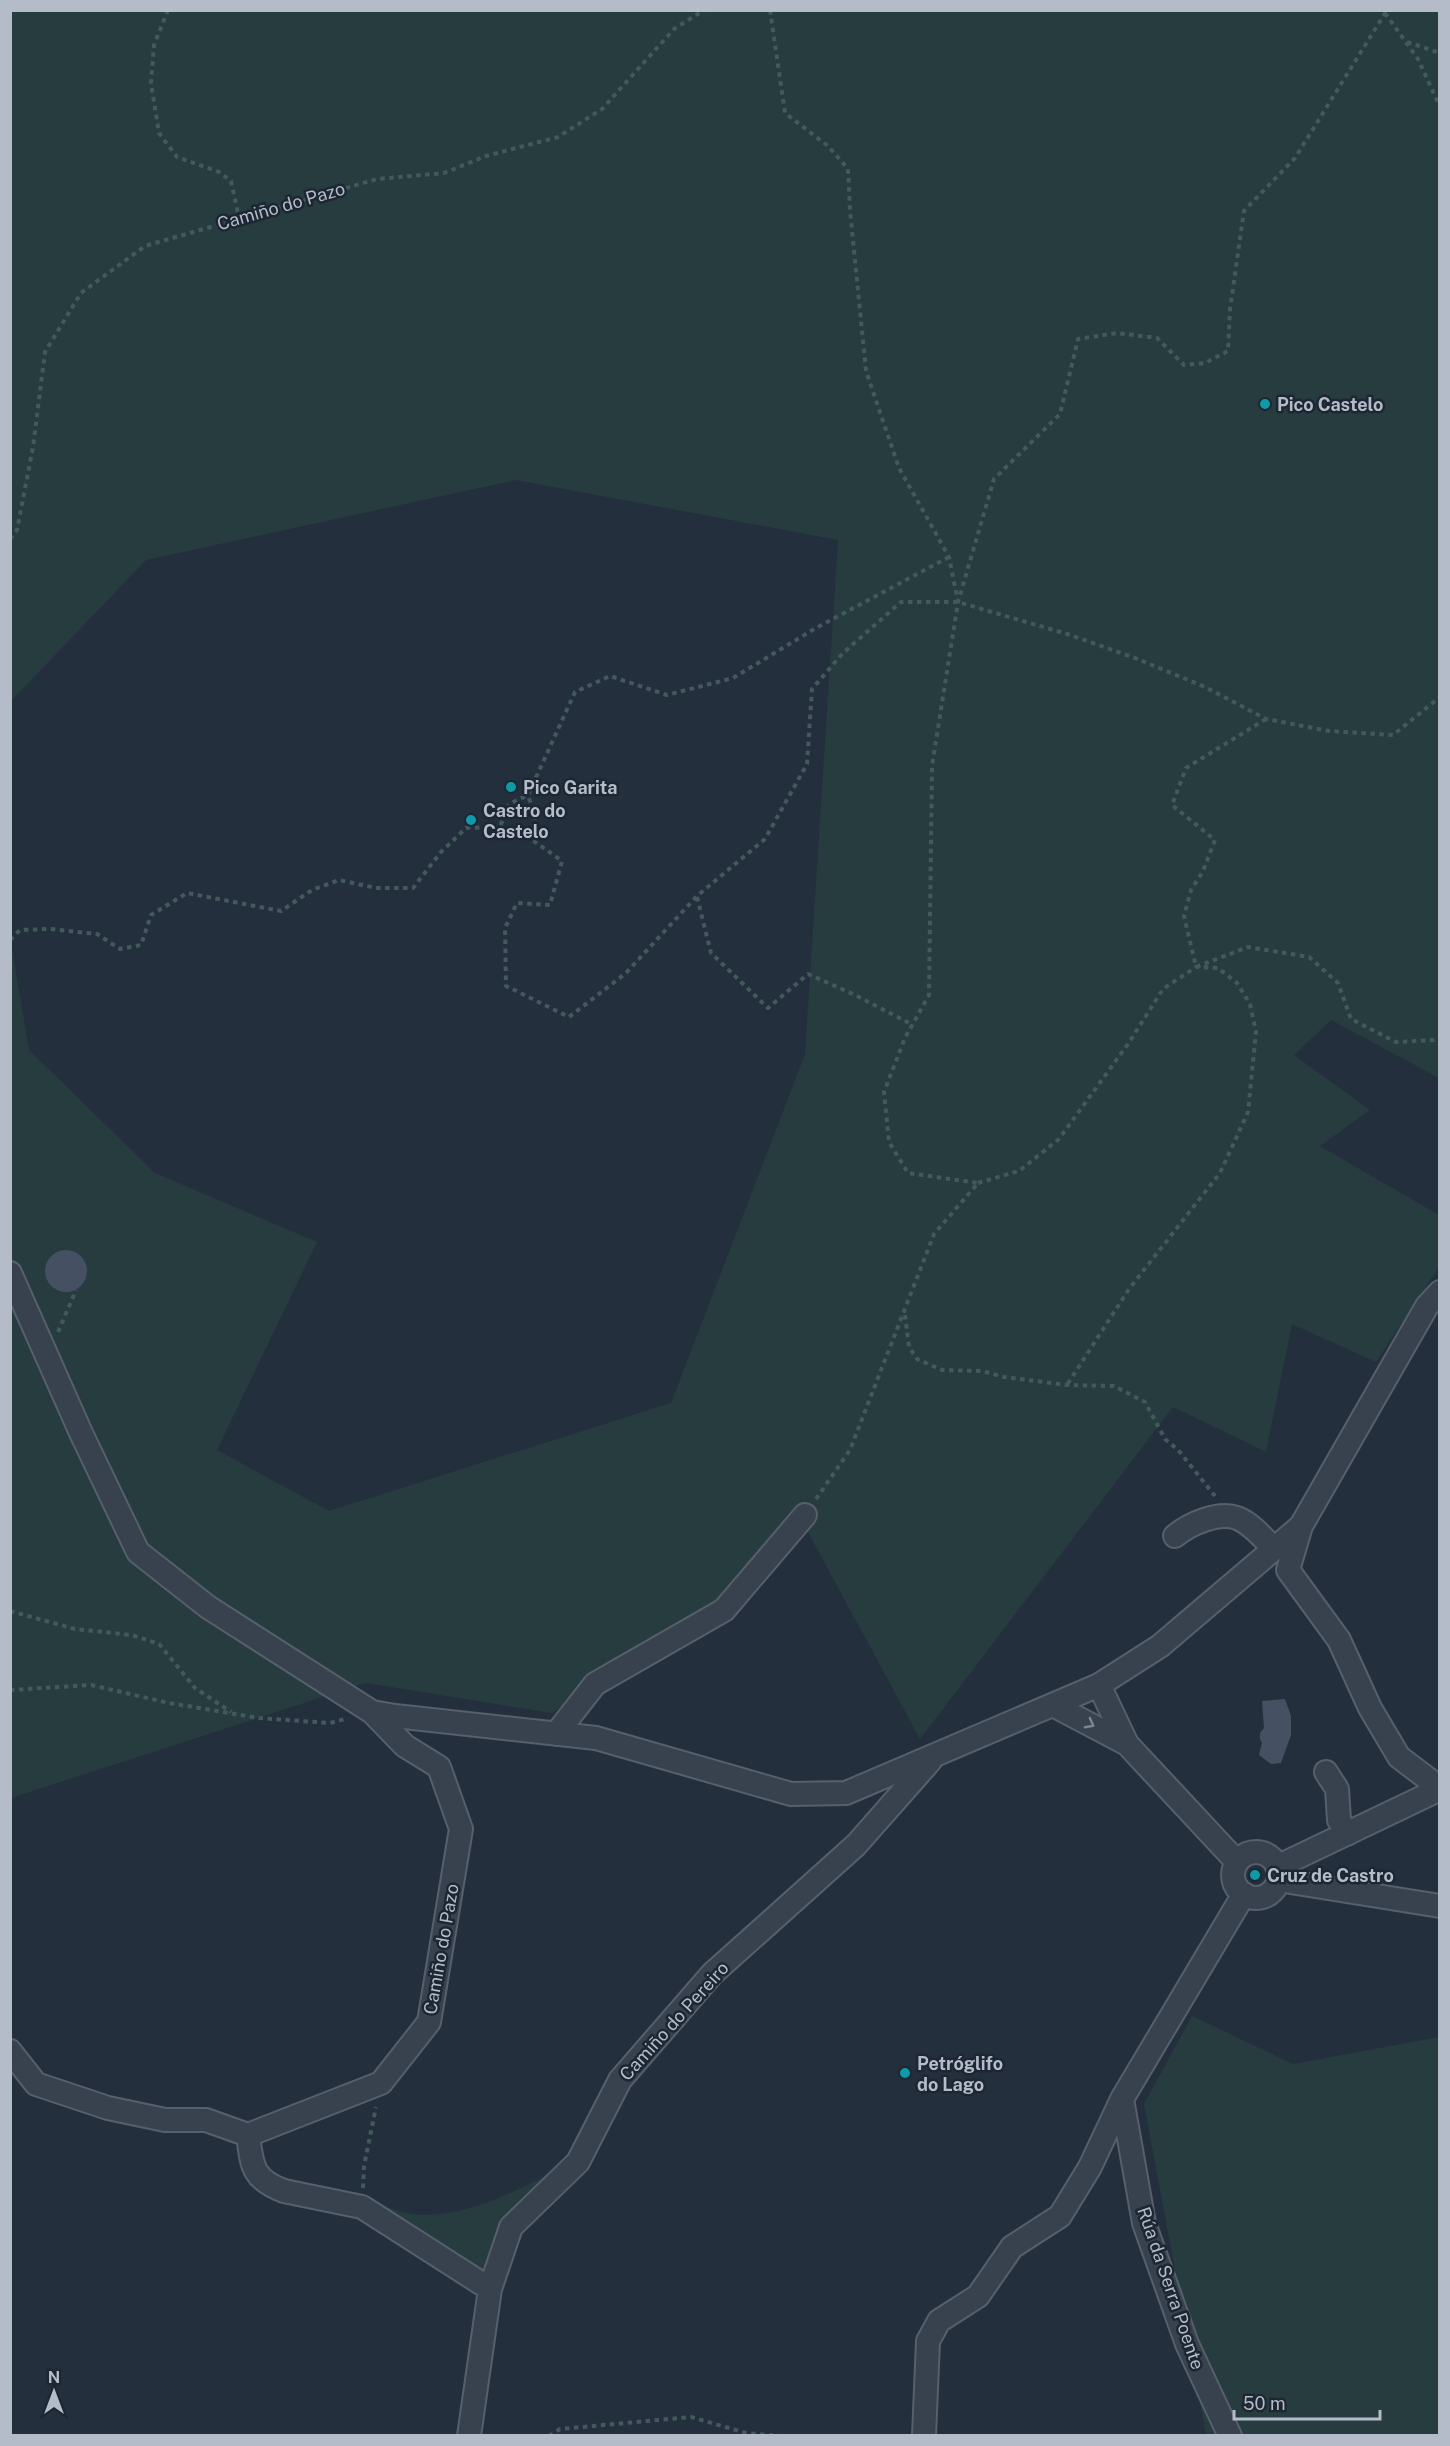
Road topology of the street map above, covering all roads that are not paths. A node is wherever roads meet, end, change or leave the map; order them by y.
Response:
1 (10, 1273) edge
2 (1440, 1292) edge
3 (805, 1515) road end
4 (1301, 1526) junction
5 (1175, 1536) dead end
6 (1274, 1549) junction
7 (1100, 1685) junction
8 (1053, 1705) junction
9 (372, 1712) junction
10 (556, 1734) junction
11 (1126, 1744) junction
12 (934, 1757) junction
13 (1326, 1772) dead end
14 (1440, 1789) edge
15 (1347, 1834) junction
16 (1237, 1862) junction
17 (1278, 1874) junction
18 (1244, 1894) junction
19 (1440, 1906) edge
20 (10, 2051) edge
21 (1122, 2099) junction
22 (249, 2135) junction
23 (490, 2289) junction
24 (470, 2436) edge
25 (924, 2436) edge
26 (1230, 2436) edge

1 - 9 street
2 - 4 street
3 - 10 street
4 - 6 street
4 - 14 street
5 - 6 street
6 - 7 street
7 - 8 street
7 - 11 street
8 -> 11 street
8 - 12 street
9 - 10 street
9 - 22 street, Camiño do Pazo
10 - 12 street
11 - 16 street
12 - 23 street, Camiño do Pereiro
13 - 15 street
14 - 15 street
15 - 17 street
16 - 17 street
16 - 18 street
17 - 18 street
17 - 19 street
18 - 21 street
20 - 22 street
21 - 25 street
21 - 26 street, Rúa da Serra Poente
22 - 23 street
23 - 24 street, Camiño do Pereiro

